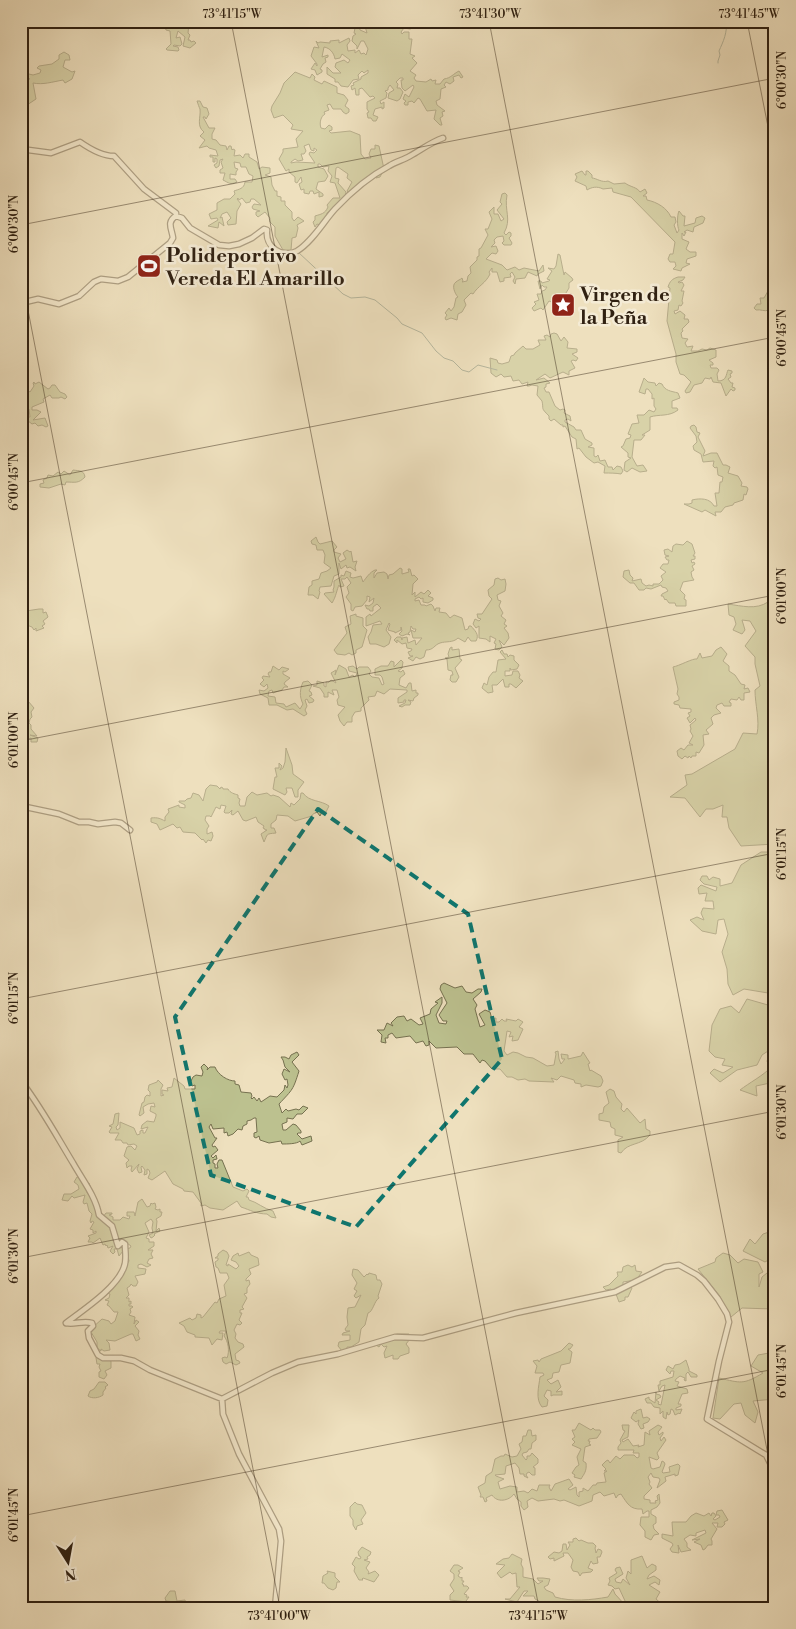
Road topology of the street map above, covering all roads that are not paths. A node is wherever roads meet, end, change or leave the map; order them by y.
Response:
1 (443, 138) dead end
2 (21, 149) edge
3 (176, 216) junction
4 (21, 303) edge
5 (21, 806) edge
6 (130, 830) dead end
7 (21, 1081) edge
8 (222, 1399) junction
9 (775, 1473) edge
10 (275, 1608) edge

1 - 3 street
2 - 3 street
3 - 4 street
5 - 6 street
7 - 8 street
8 - 9 street
8 - 10 street

